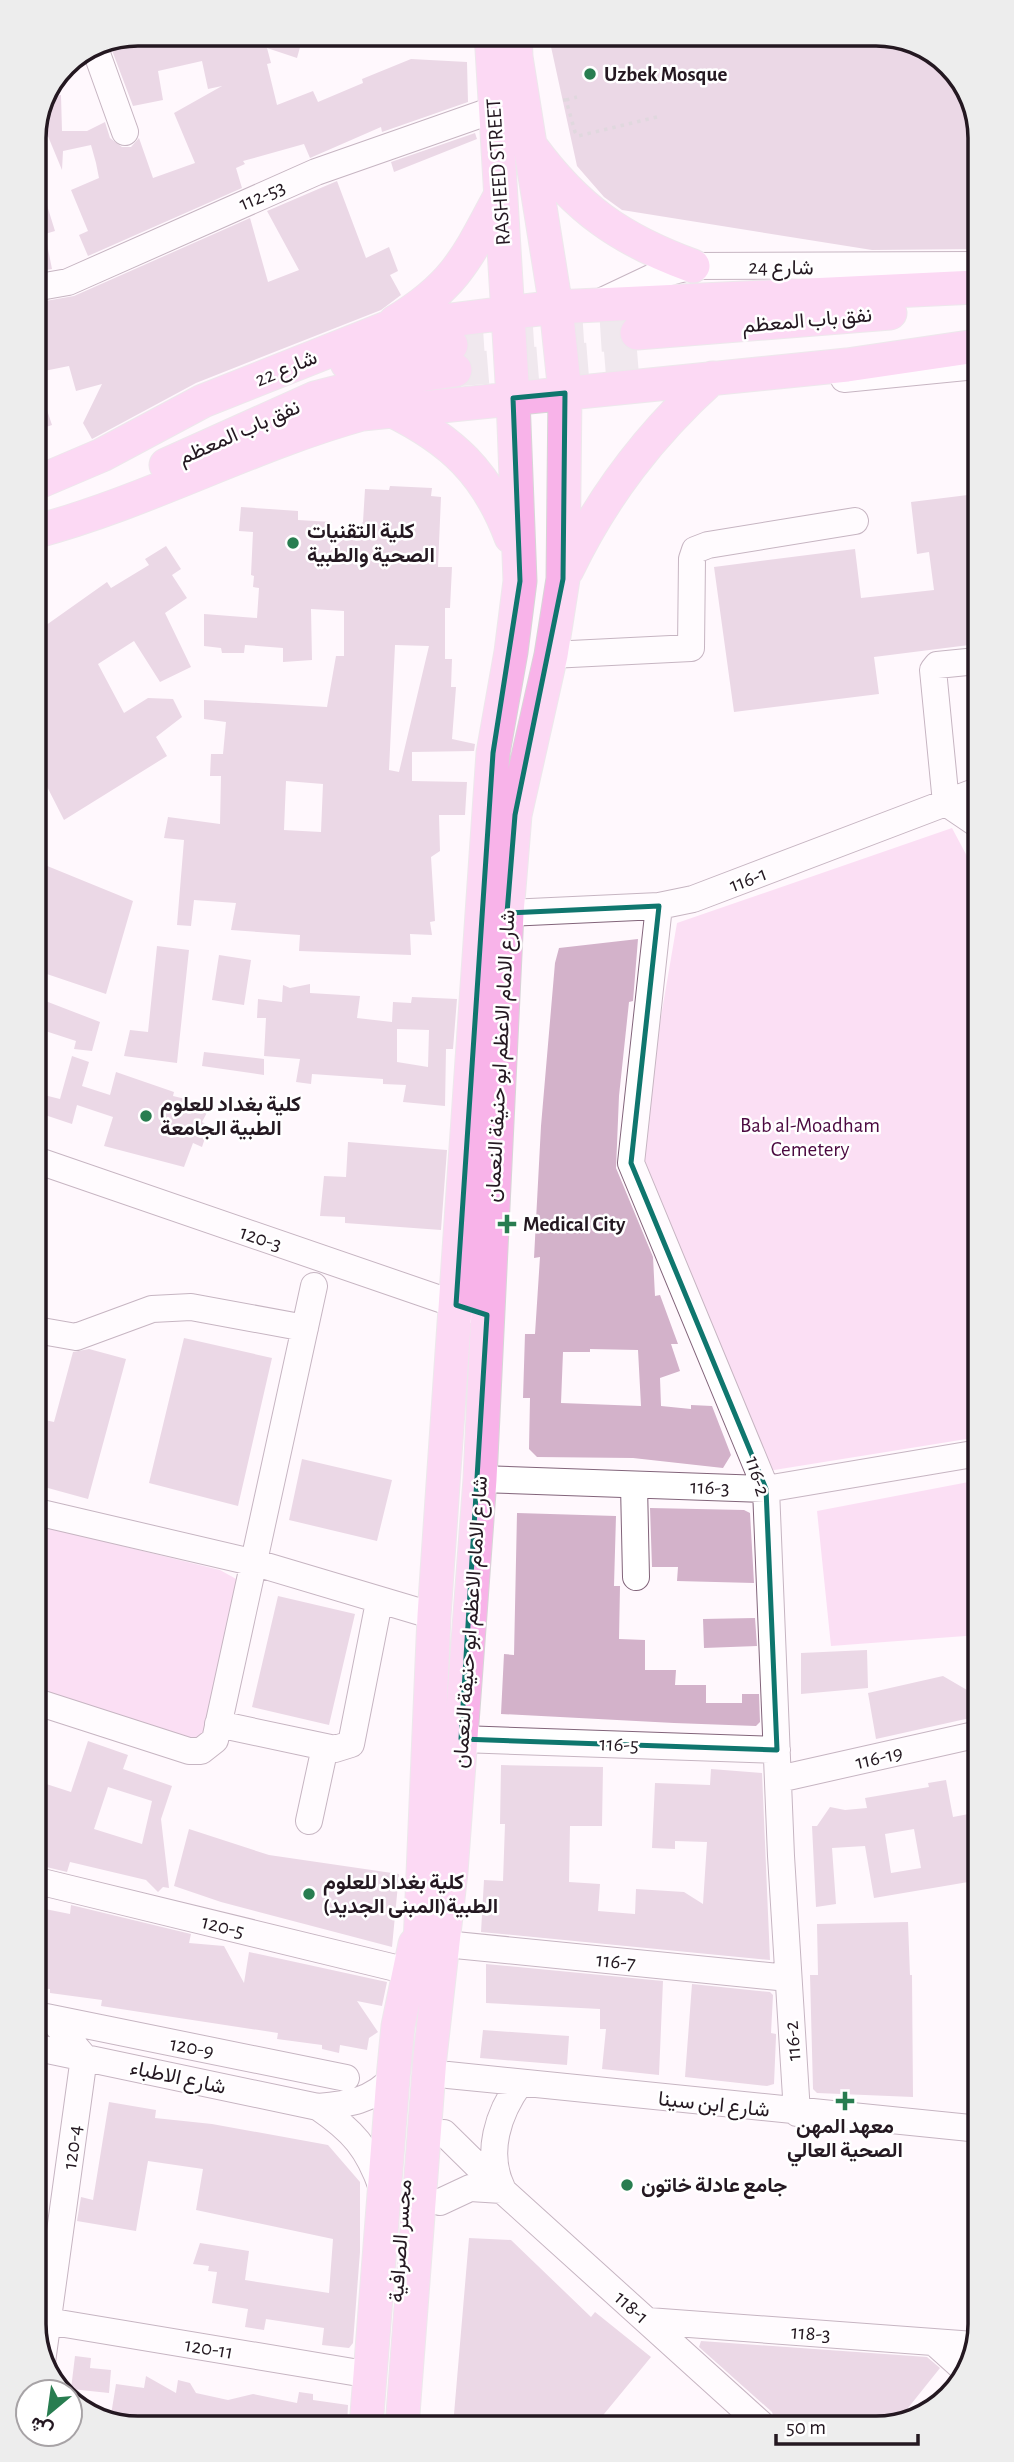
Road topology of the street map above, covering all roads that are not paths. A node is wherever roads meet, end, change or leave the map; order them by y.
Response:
1 (491, 46) edge
2 (517, 46) edge
3 (98, 55) edge
4 (493, 110) junction
5 (125, 132) dead end
6 (530, 145) junction
7 (499, 198) junction
8 (968, 265) edge
9 (693, 266) junction
10 (46, 286) edge
11 (968, 287) edge
12 (594, 306) junction
13 (556, 307) junction
14 (968, 307) edge
15 (507, 311) junction
16 (387, 328) junction
17 (968, 328) edge
18 (968, 347) edge
19 (968, 367) edge
20 (773, 372) junction
21 (712, 378) junction
22 (565, 393) junction
23 (513, 398) junction
24 (391, 410) junction
25 (102, 456) junction
26 (46, 479) edge
27 (855, 521) dead end
28 (46, 523) edge
29 (46, 527) edge
30 (563, 579) junction
31 (520, 580) junction
32 (551, 655) junction
33 (968, 662) edge
34 (968, 794) edge
35 (946, 803) junction
36 (968, 818) edge
37 (659, 906) junction
38 (507, 913) junction
39 (46, 1163) edge
40 (314, 1286) dead end
41 (471, 1310) junction
42 (305, 1328) junction
43 (46, 1332) edge
44 (968, 1455) edge
45 (480, 1479) junction
46 (634, 1485) junction
47 (766, 1489) junction
48 (46, 1514) edge
49 (256, 1563) junction
50 (636, 1577) dead end
51 (379, 1602) junction
52 (434, 1616) junction
53 (46, 1705) edge
54 (218, 1724) junction
55 (968, 1736) edge
56 (461, 1739) junction
57 (325, 1746) junction
58 (778, 1750) junction
59 (779, 1779) junction
60 (309, 1821) dead end
61 (46, 1883) edge
62 (436, 1933) junction
63 (408, 1971) junction
64 (788, 1978) junction
65 (46, 2016) edge
66 (46, 2017) edge
67 (46, 2050) edge
68 (84, 2057) junction
69 (421, 2066) junction
70 (346, 2078) dead end
71 (520, 2083) junction
72 (318, 2107) junction
73 (797, 2113) junction
74 (968, 2128) edge
75 (444, 2133) junction
76 (502, 2190) junction
77 (384, 2193) junction
78 (440, 2202) junction
79 (47, 2321) junction
80 (648, 2321) junction
81 (46, 2328) edge
82 (935, 2343) junction
83 (966, 2345) edge
84 (959, 2365) edge
85 (371, 2375) junction
86 (367, 2416) edge
87 (387, 2416) edge
88 (403, 2416) edge
89 (425, 2416) edge
90 (752, 2416) edge

1 - 4 main road, RASHEED STREET
2 - 6 main road, RASHEED STREET
3 - 5 street
4 - 7 main road, RASHEED STREET
4 - 10 street, 112-53
6 - 9 main road
6 - 13 main road, RASHEED STREET
7 - 15 main road, RASHEED STREET
7 - 16 main road
8 - 9 street, شارع 24
9 - 12 street, شارع 24
11 - 12 main road, شارع 24
12 - 13 main road, شارع 24
13 - 15 main road, شارع 22
13 - 22 main road, RASHEED STREET
14 - 17 main road, نفق باب المعظم
15 - 16 main road, شارع 22
15 - 23 main road, RASHEED STREET
16 - 25 main road, شارع 22
18 - 20 main road
19 - 20 street
20 - 21 main road
21 - 22 main road
21 - 30 main road
22 - 23 main road
22 - 30 main road, شارع الامام الاعظم ابو حنيفة النعمان
23 - 24 main road
23 - 31 main road, شارع الامام الاعظم ابو حنيفة النعمان
24 - 29 main road
24 - 31 main road
25 - 26 main road, شارع 22
25 - 28 main road, نفق باب المعظم
27 - 32 street
30 - 32 main road, شارع الامام الاعظم ابو حنيفة النعمان
31 - 41 main road, شارع الامام الاعظم ابو حنيفة النعمان
32 - 38 main road, شارع الامام الاعظم ابو حنيفة النعمان
33 - 35 street
34 - 35 street, 116-1
35 - 36 street
35 - 37 street, 116-1
37 - 38 street, 116-1
37 - 47 street, 116-2
38 - 41 main road, شارع الامام الاعظم ابو حنيفة النعمان
39 - 41 street, 120-3
40 - 42 street
41 - 45 main road, شارع الامام الاعظم ابو حنيفة النعمان
41 - 52 main road, شارع الامام الاعظم ابو حنيفة النعمان
42 - 43 street
42 - 49 street
44 - 47 street, 116-3
45 - 46 street, 116-3
45 - 56 main road, شارع الامام الاعظم ابو حنيفة النعمان
46 - 47 street, 116-3
46 - 50 street
47 - 58 street, 116-2
48 - 49 street
49 - 51 street
49 - 54 street
51 - 52 street
51 - 57 street
52 - 62 main road, شارع الامام الاعظم ابو حنيفة النعمان
53 - 54 street
54 - 57 street
55 - 59 street, 116-19
56 - 58 street, 116-5
56 - 62 main road, شارع الامام الاعظم ابو حنيفة النعمان
57 - 60 street
58 - 59 street, 116-2
59 - 64 street, 116-2
61 - 63 street, 120-5
62 - 63 main road
62 - 64 street, 116-7
62 - 69 main road, شارع الامام الاعظم ابو حنيفة النعمان
63 - 69 main road
64 - 73 street, 116-2
65 - 70 street, 120-9
66 - 68 street
67 - 68 street, شارع الاطباء
68 - 72 street, شارع الاطباء
68 - 79 street, 120-4
69 - 71 street, شارع ابن سينا
69 - 72 street
69 - 75 main road
69 - 77 main road
69 - 87 main road, مجسر الصرافية
69 - 88 main road, مجسر الصرافية
71 - 73 street, شارع ابن سينا
71 - 76 street
72 - 77 street
73 - 74 street, شارع ابن سينا
75 - 76 street, 118-1
75 - 78 main road
76 - 78 street
76 - 80 street, 118-1
77 - 85 main road
78 - 89 main road
79 - 81 street, 120-4
79 - 85 street, 120-11
80 - 82 street, 118-3
80 - 90 street, 118-1
82 - 83 street, 118-3
82 - 84 street
85 - 86 main road

